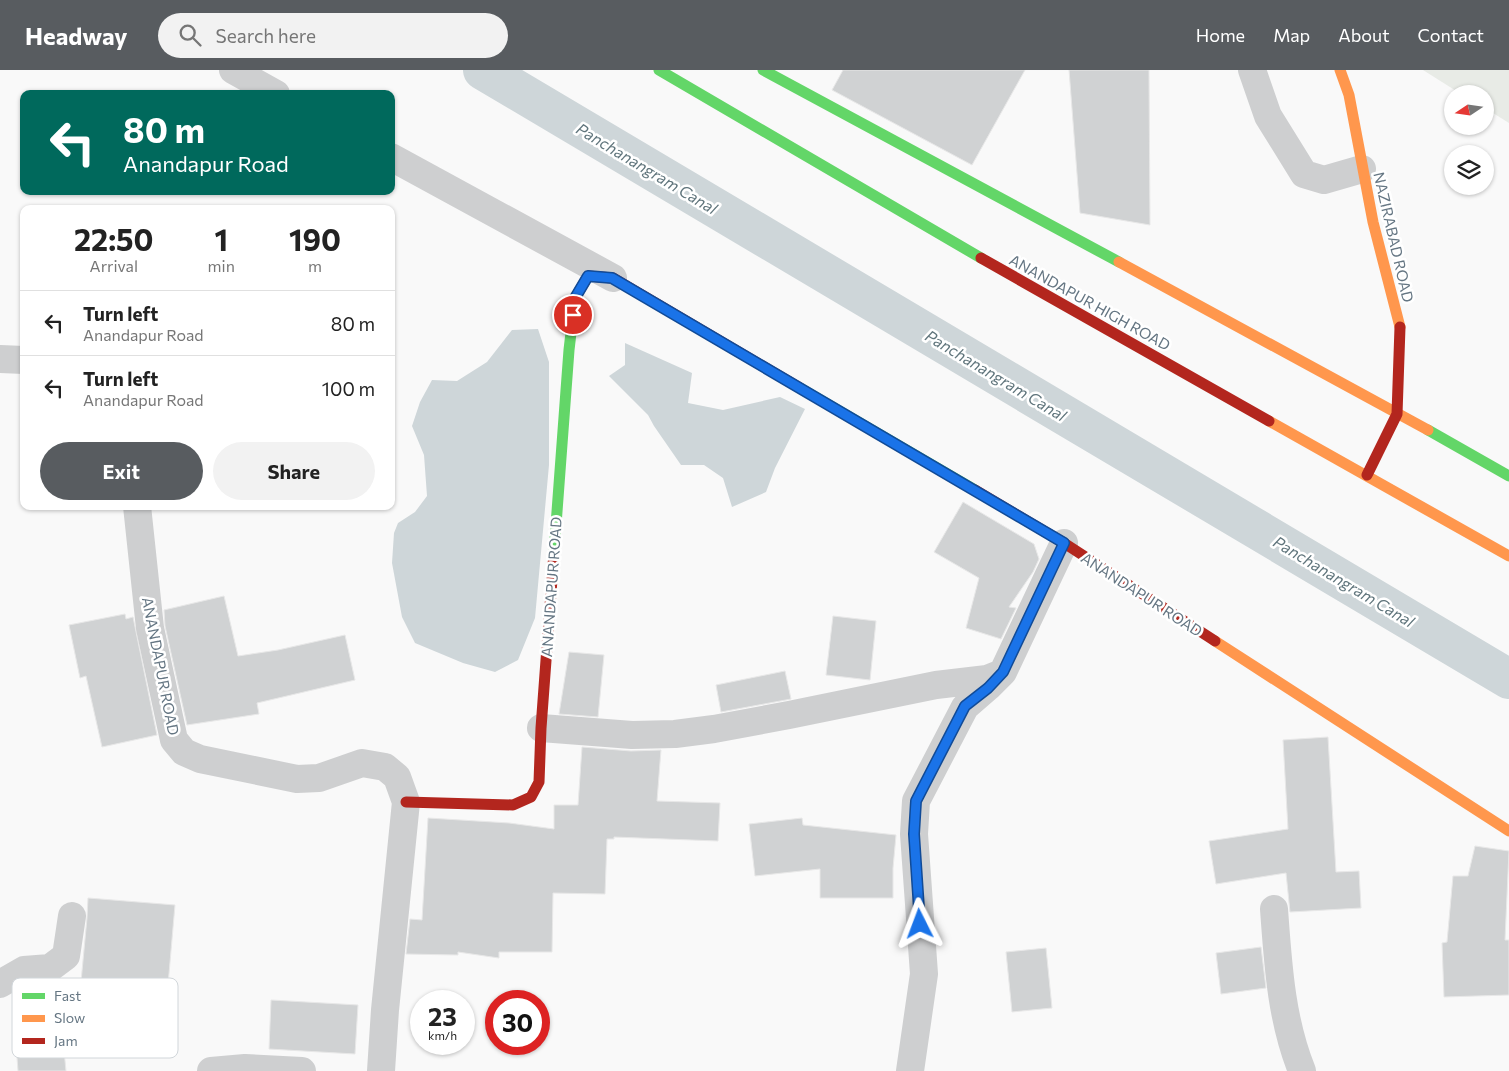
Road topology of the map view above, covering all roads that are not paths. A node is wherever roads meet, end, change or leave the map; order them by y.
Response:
1 (233, 70) edge
2 (658, 70) edge
3 (763, 70) edge
4 (1252, 70) edge
5 (1340, 70) edge
6 (269, 90) edge
7 (395, 159) edge
8 (1343, 175) junction
9 (612, 278) junction
10 (0, 359) edge
11 (20, 360) edge
12 (1397, 414) junction
13 (1367, 475) junction
14 (1509, 476) edge
15 (137, 510) edge
16 (1064, 543) junction
17 (1509, 556) edge
18 (1003, 672) junction
19 (541, 728) junction
20 (406, 802) junction
21 (1509, 831) edge
22 (1274, 909) dead end
23 (72, 916) dead end
24 (0, 984) edge
25 (211, 1071) edge
26 (302, 1071) edge
27 (381, 1071) edge
28 (910, 1071) edge
29 (1302, 1071) edge

1 - 6 street
2 - 13 main road, ANANDAPUR HIGH ROAD
3 - 12 main road
4 - 8 street
5 - 8 main road, NAZIRABAD ROAD
7 - 9 street, ANANDAPUR ROAD
8 - 12 main road, NAZIRABAD ROAD
9 - 16 main road, ANANDAPUR ROAD
9 - 19 main road, ANANDAPUR ROAD
10 - 11 street
12 - 13 main road
12 - 14 main road
13 - 17 main road, ANANDAPUR HIGH ROAD
15 - 20 street, ANANDAPUR ROAD
16 - 18 street
16 - 21 main road, ANANDAPUR ROAD
18 - 19 street
18 - 28 street
19 - 20 main road, ANANDAPUR ROAD
20 - 27 street, ANANDAPUR ROAD
22 - 29 street
23 - 24 street
25 - 26 street

